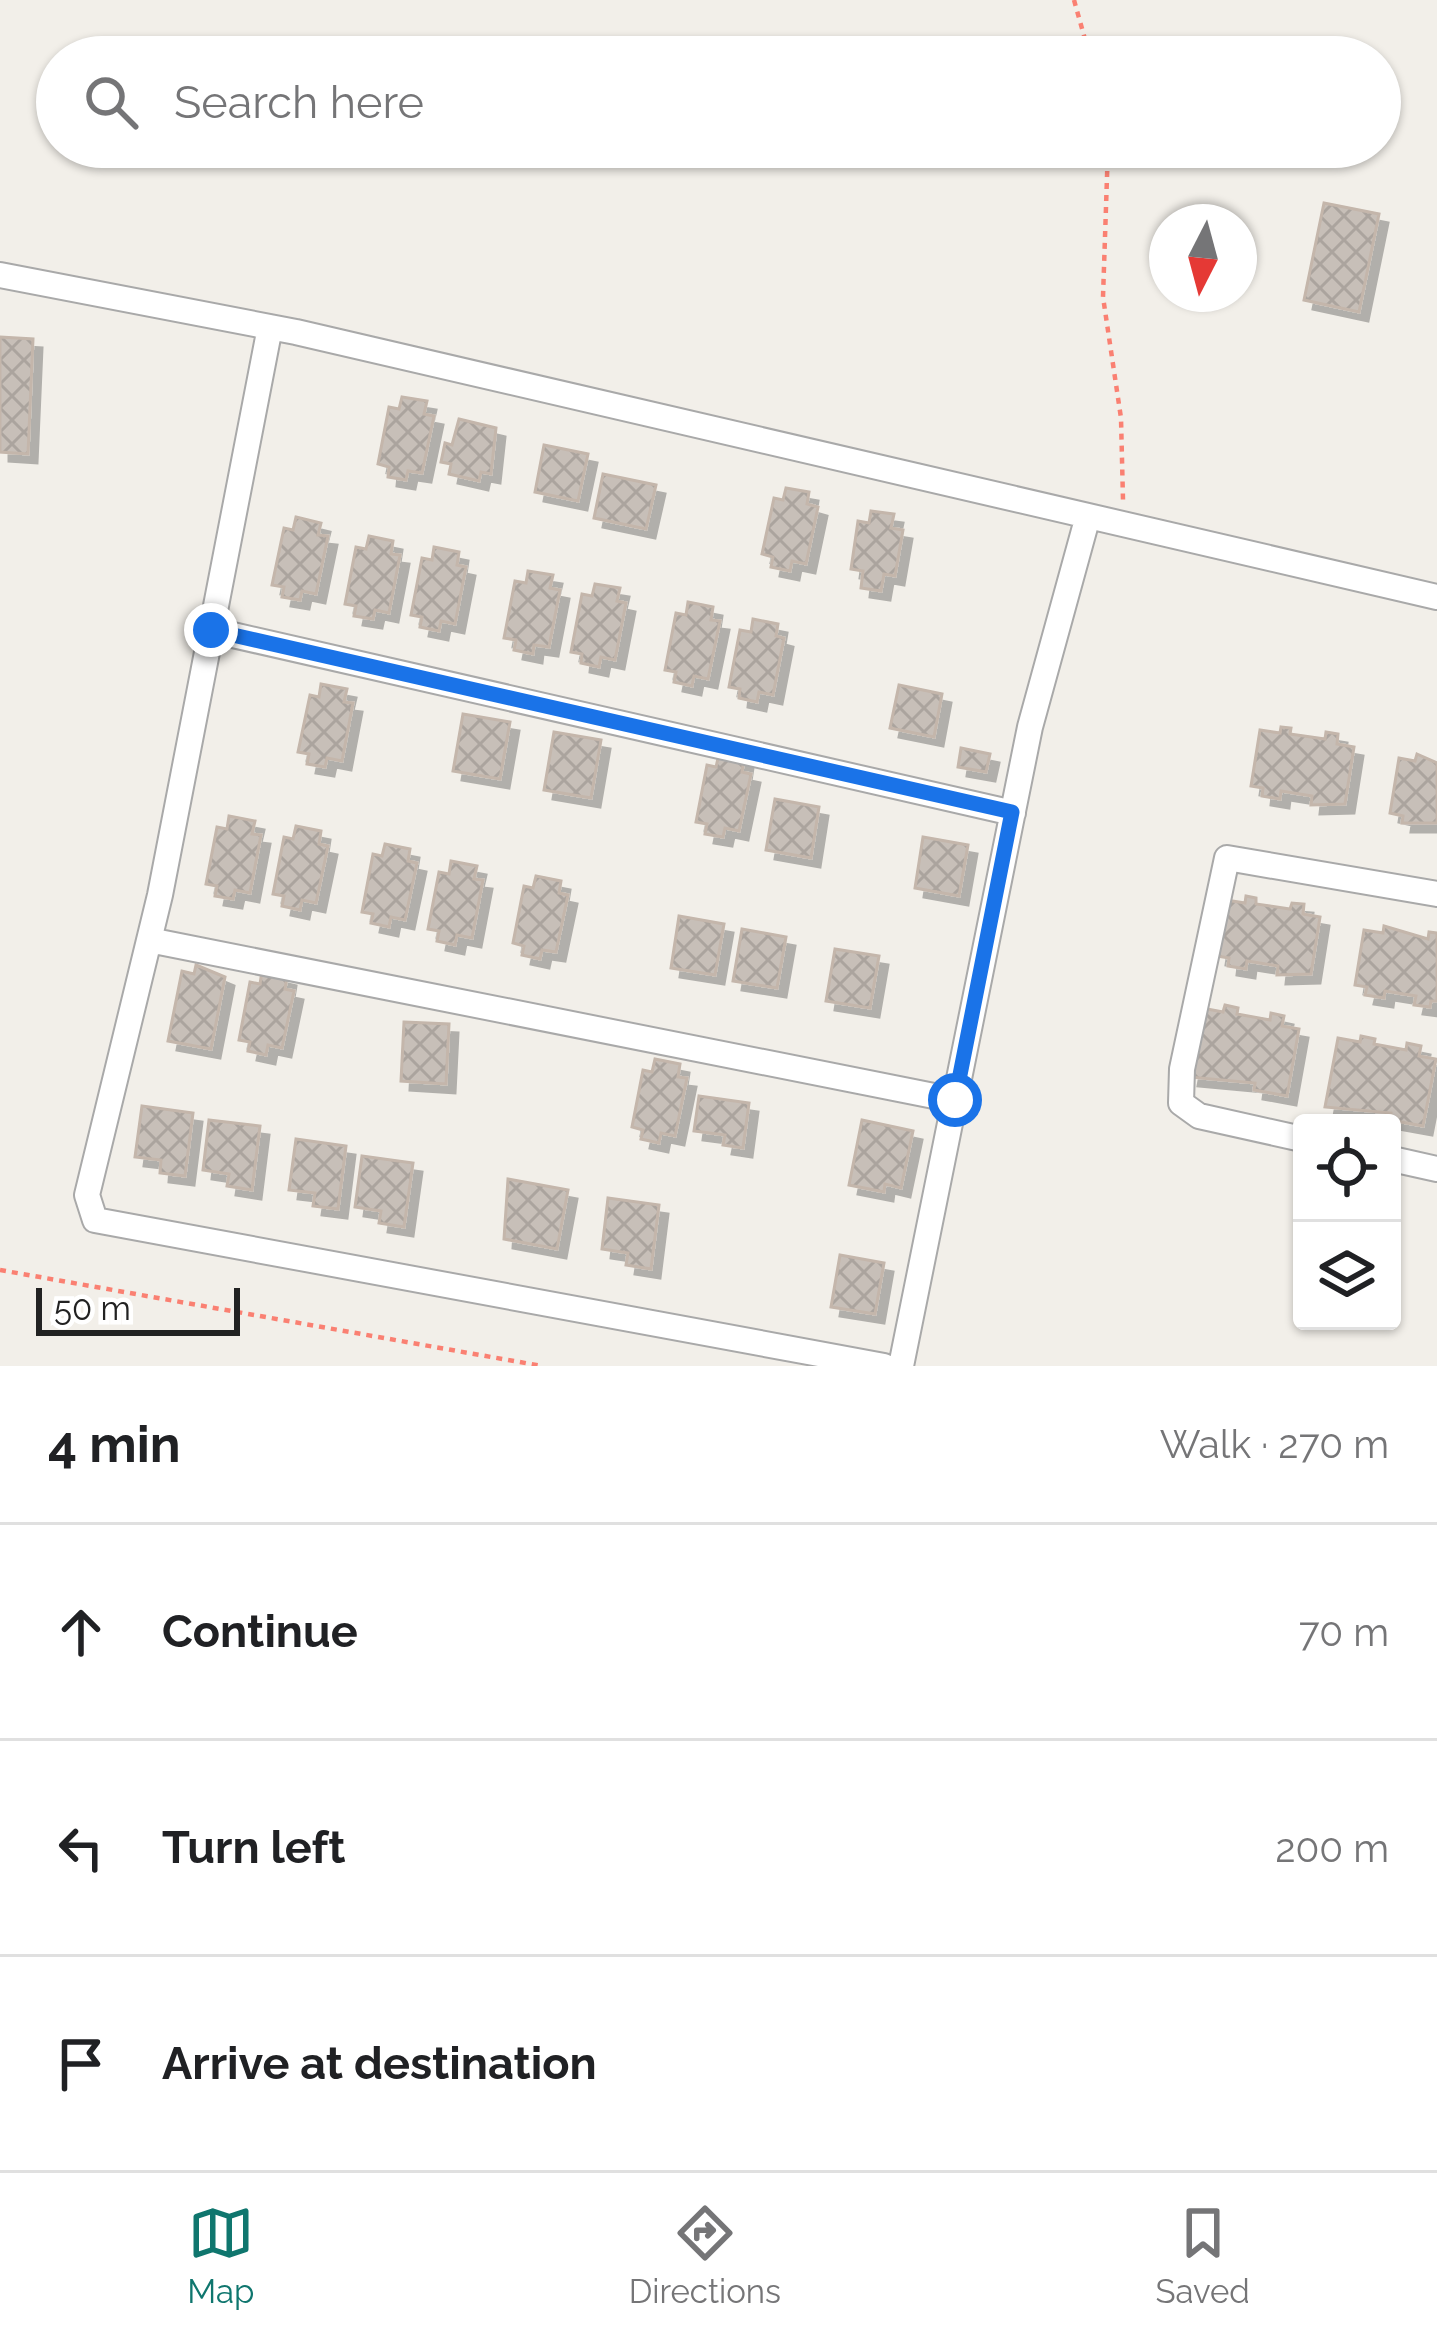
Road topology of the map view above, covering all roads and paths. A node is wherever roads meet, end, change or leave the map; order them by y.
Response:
1 (1074, 0) edge
2 (1084, 36) edge
3 (1107, 168) edge
4 (0, 275) edge
5 (270, 327) junction
6 (1088, 516) junction
7 (1124, 524) junction
8 (1437, 596) edge
9 (211, 630) junction
10 (1012, 812) junction
11 (1437, 894) edge
12 (149, 940) junction
13 (955, 1100) junction
14 (1293, 1137) edge
15 (1401, 1161) edge
16 (1437, 1168) edge
17 (0, 1270) edge
18 (542, 1366) edge
19 (884, 1366) edge
20 (901, 1366) edge

1 - 2 path
3 - 7 path
4 - 5 street
5 - 6 street
5 - 9 street
6 - 7 street
6 - 10 street
7 - 8 street
9 - 10 street
9 - 12 street
10 - 13 street
11 - 14 street
12 - 13 street
12 - 19 street
13 - 20 street
15 - 16 street
17 - 18 path

